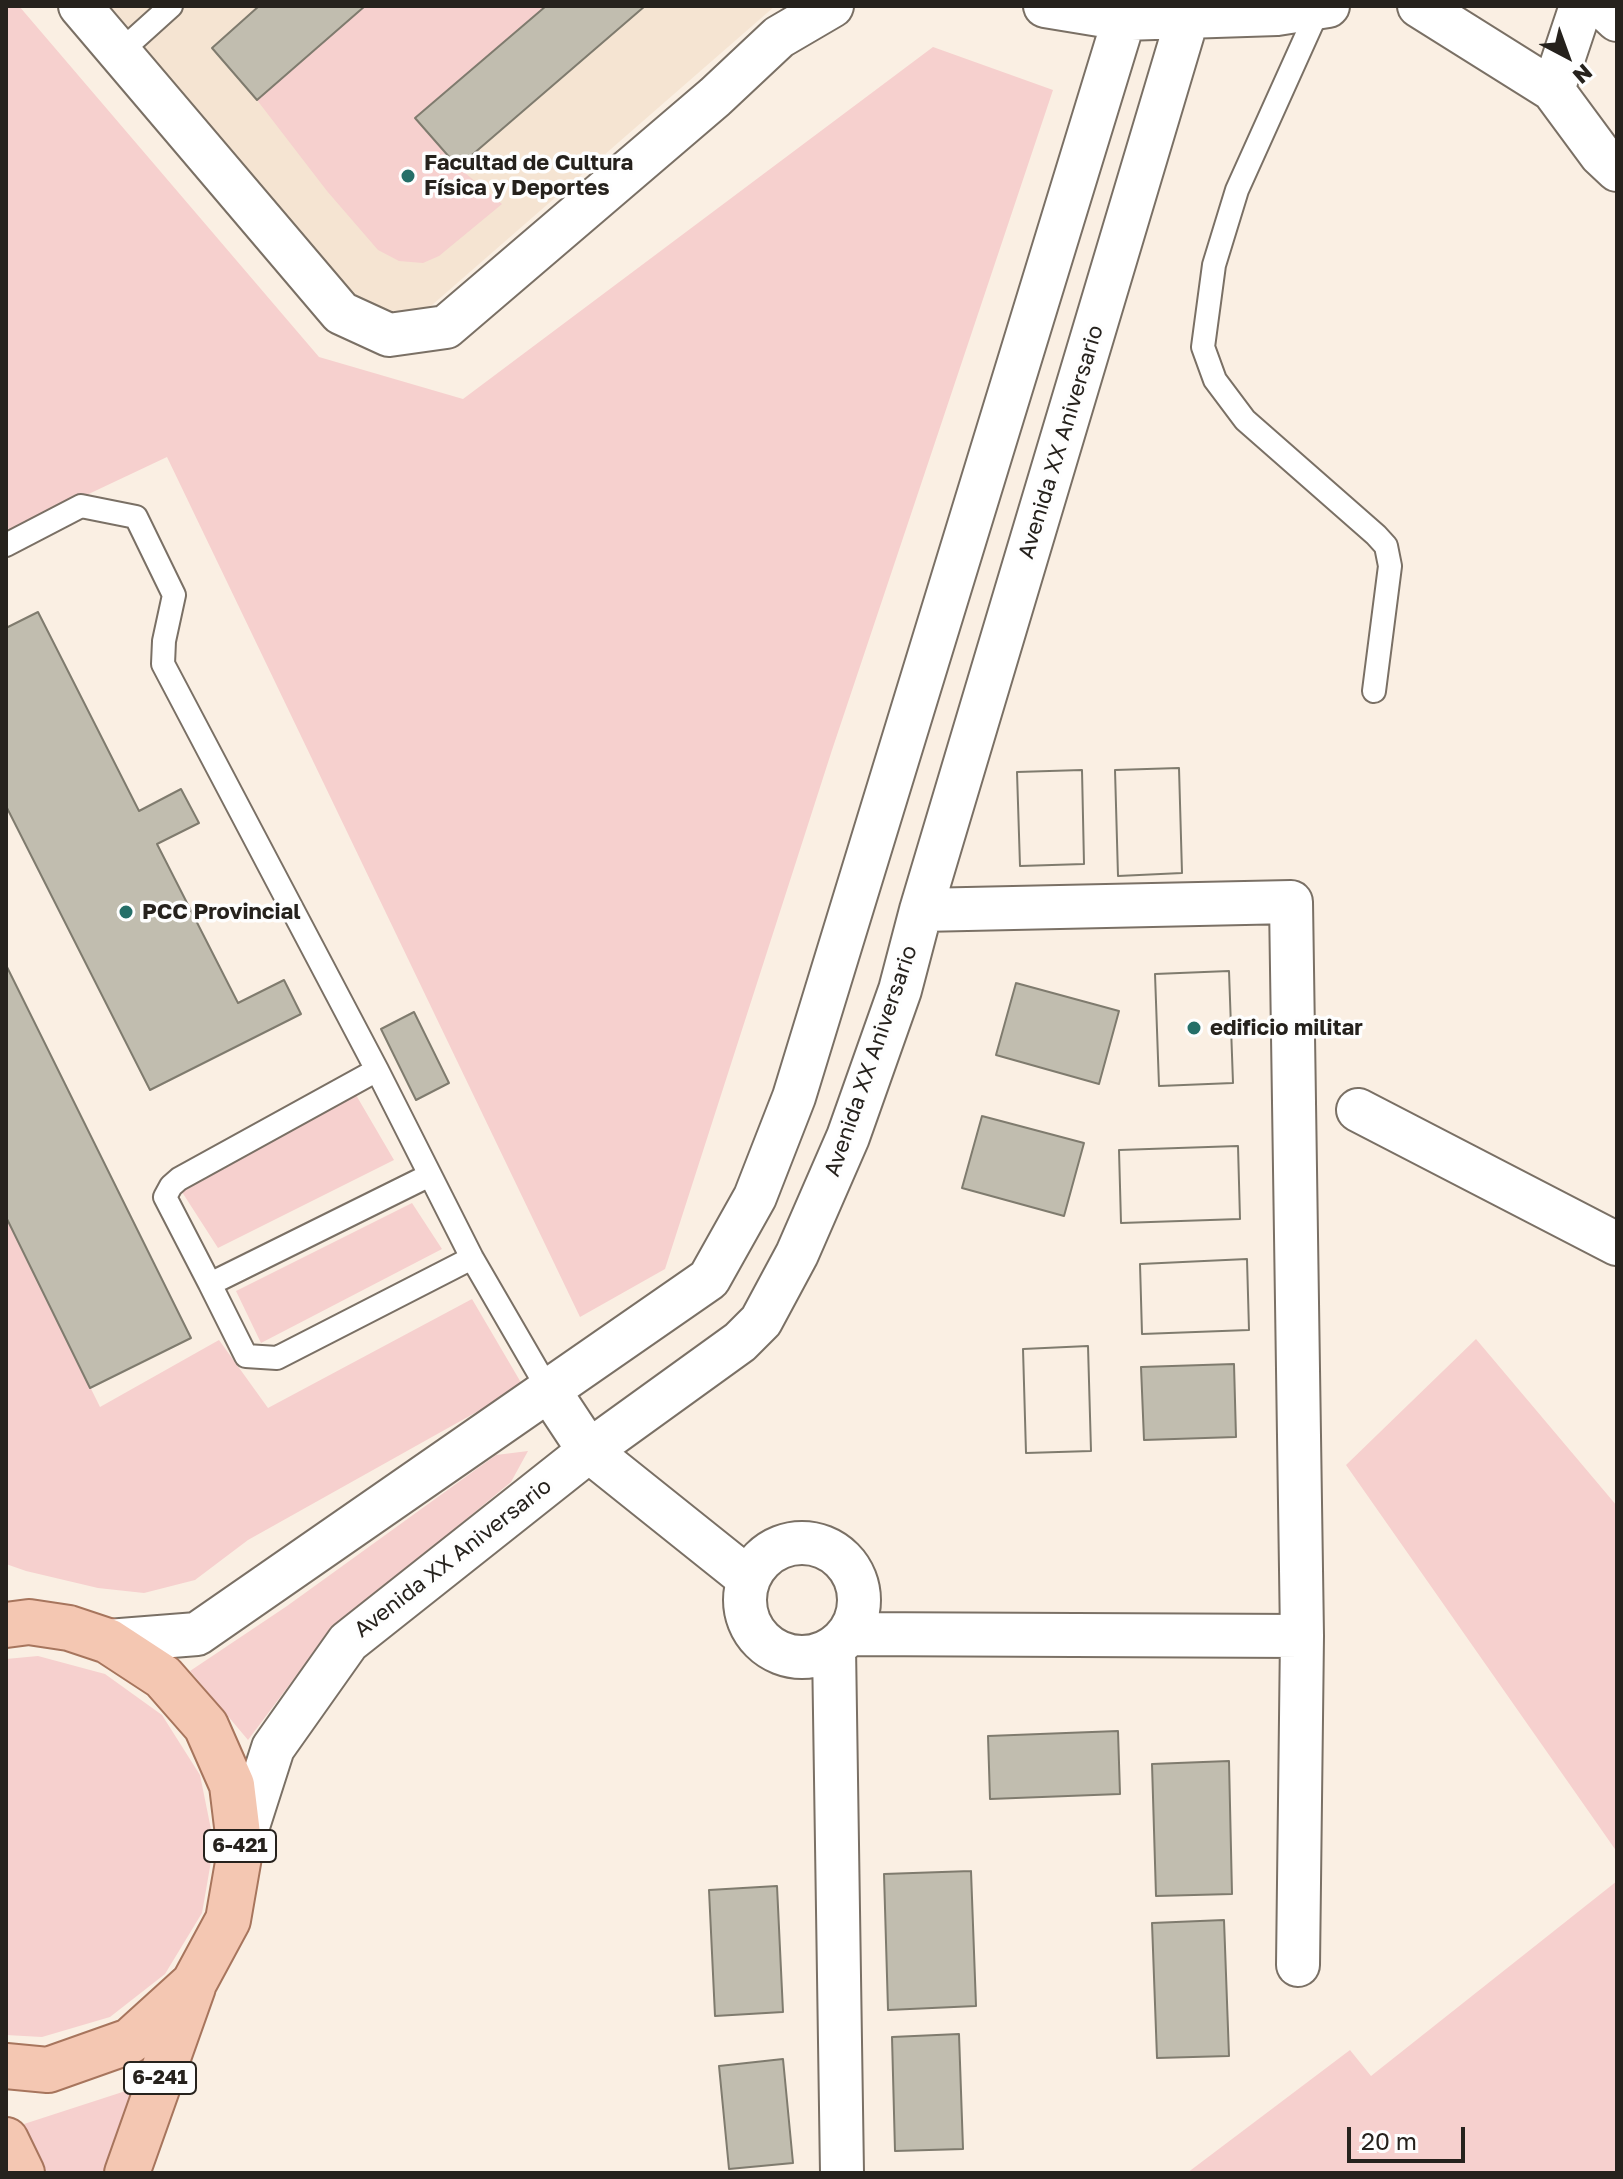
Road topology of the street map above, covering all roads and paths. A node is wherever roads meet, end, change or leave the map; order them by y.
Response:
1 (80, 6) edge
2 (171, 6) edge
3 (832, 6) edge
4 (1419, 6) edge
5 (1581, 6) edge
6 (1602, 6) edge
7 (1060, 7) edge
8 (1324, 7) edge
9 (1188, 16) junction
10 (1124, 19) junction
11 (1617, 20) edge
12 (120, 52) junction
13 (1553, 90) junction
14 (1617, 170) edge
15 (6, 545) edge
16 (1374, 691) dead end
17 (921, 910) junction
18 (377, 1070) junction
19 (1358, 1110) dead end
20 (430, 1175) junction
21 (1617, 1244) edge
22 (472, 1258) junction
23 (210, 1284) junction
24 (548, 1389) junction
25 (589, 1451) junction
26 (749, 1579) junction
27 (14, 1615) edge
28 (1302, 1636) junction
29 (108, 1641) junction
30 (841, 1641) junction
31 (240, 1851) junction
32 (1298, 1965) dead end
33 (194, 1983) junction
34 (6, 2066) edge
35 (6, 2140) edge
36 (22, 2173) edge
37 (127, 2173) edge
38 (842, 2173) edge

1 - 12 street
2 - 12 lane
3 - 12 street
4 - 13 street
5 - 13 street
6 - 11 street
7 - 10 street
8 - 9 street
8 - 16 lane
9 - 10 street
9 - 17 street, Avenida XX Aniversario
10 - 24 street, Avenida XX Aniversario
13 - 14 street
15 - 18 lane
17 - 25 street, Avenida XX Aniversario
17 - 28 street
18 - 20 lane
18 - 23 lane
19 - 21 street
20 - 22 lane
20 - 23 lane
22 - 23 lane
22 - 24 lane
24 - 25 street
24 - 29 street, Avenida XX Aniversario
25 - 26 street
25 - 31 street, Avenida XX Aniversario
26 - 30 street
26 - 30 street
27 - 29 main road, Avenida XX Aniversario / 6-421
28 - 30 street
28 - 32 street
29 - 31 main road, Avenida XX Aniversario / 6-421
30 - 38 street
31 - 33 main road, Avenida XX Aniversario / 6-421
33 - 34 main road, Avenida XX Aniversario / 6-421
33 - 37 main road, Avenida XX Aniversario / 6-241
35 - 36 main road

